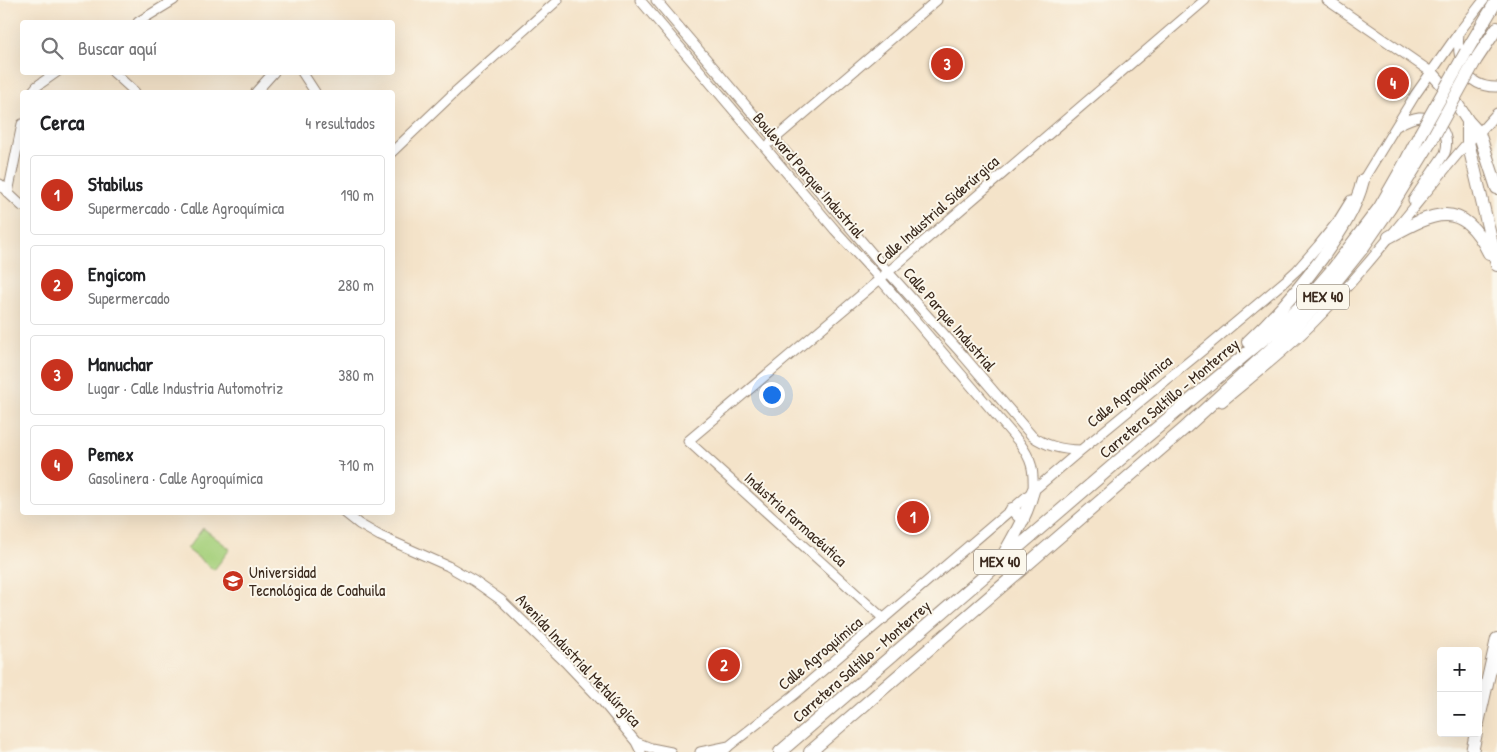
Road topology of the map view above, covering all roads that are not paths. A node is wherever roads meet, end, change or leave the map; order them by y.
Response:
1 (174, 0) edge
2 (558, 0) edge
3 (640, 0) edge
4 (656, 0) edge
5 (937, 0) edge
6 (1205, 0) edge
7 (1327, 0) edge
8 (1484, 0) edge
9 (1497, 0) edge
10 (141, 20) edge
11 (1497, 28) edge
12 (1460, 30) junction
13 (1471, 56) junction
14 (1431, 72) junction
15 (54, 75) edge
16 (116, 75) edge
17 (271, 75) edge
18 (304, 75) edge
19 (1497, 87) edge
20 (34, 90) edge
21 (133, 90) edge
22 (258, 90) edge
23 (314, 90) edge
24 (1497, 113) edge
25 (1468, 121) junction
26 (1396, 127) junction
27 (1479, 133) junction
28 (20, 134) edge
29 (1425, 137) junction
30 (775, 139) junction
31 (1468, 142) junction
32 (765, 147) junction
33 (395, 149) edge
34 (1363, 180) junction
35 (0, 184) edge
36 (1497, 188) edge
37 (8, 193) junction
38 (20, 204) edge
39 (1408, 212) junction
40 (1390, 237) junction
41 (1497, 265) edge
42 (1497, 269) edge
43 (888, 272) junction
44 (880, 279) junction
45 (962, 353) junction
46 (952, 361) junction
47 (1221, 374) junction
48 (992, 389) junction
49 (982, 398) junction
50 (1022, 425) junction
51 (1185, 428) junction
52 (1012, 433) junction
53 (688, 441) joint
54 (1081, 450) junction
55 (1033, 491) junction
56 (1012, 509) junction
57 (348, 515) edge
58 (1022, 520) junction
59 (1000, 562) junction
60 (884, 618) junction
61 (1497, 639) edge
62 (1482, 705) edge
63 (1475, 737) edge
64 (636, 742) junction
65 (726, 749) edge
66 (640, 752) edge
67 (671, 752) edge
68 (700, 752) edge
69 (780, 752) edge
70 (810, 752) edge
71 (1472, 752) edge

1 - 10 street
2 - 33 street
3 - 32 street, Boulevard Parque Industrial
4 - 30 street, Calle Parque Industrial
5 - 30 street
6 - 43 street, Calle Industrial Siderúrgica
7 - 14 street
8 - 12 street, Calle Agroquímica
9 - 13 highway, Carretera Saltillo - Monterrey / MEX 40
11 - 13 highway, Carretera Saltillo - Monterrey / MEX 40
12 - 14 street, Calle Agroquímica
12 - 19 street
13 - 29 highway, Carretera Saltillo - Monterrey / MEX 40, bridge
14 - 25 highway
14 - 26 street, Calle Agroquímica
15 - 20 street
16 - 21 street
17 - 22 street
18 - 23 street
24 - 27 street
25 - 27 highway
25 - 31 highway
26 - 34 street, Calle Agroquímica
26 - 39 street
27 - 31 street
27 - 36 highway
28 - 37 street
29 - 47 highway, Carretera Saltillo - Monterrey / MEX 40
29 - 51 highway, Carretera Saltillo - Monterrey / MEX 40
30 - 32 street
30 - 43 street, Calle Parque Industrial
31 - 39 street
31 - 41 highway
32 - 44 street, Boulevard Parque Industrial
34 - 47 highway
34 - 54 street, Calle Agroquímica
35 - 37 street
37 - 38 street
39 - 40 street
40 - 42 highway
40 - 51 street
43 - 44 street, Calle Industrial Siderúrgica
43 - 45 street, Calle Parque Industrial
44 - 46 street, Boulevard Parque Industrial
44 - 53 street, Calle Industrial Siderúrgica
45 - 46 street
45 - 48 street, Calle Parque Industrial
46 - 49 street, Boulevard Parque Industrial
47 - 59 highway, Carretera Saltillo - Monterrey / MEX 40
48 - 49 street
48 - 50 street, Calle Parque Industrial
49 - 52 street, Boulevard Parque Industrial
50 - 52 street
50 - 54 street, Calle Parque Industrial
51 - 70 highway, Carretera Saltillo - Monterrey / MEX 40
52 - 55 street, Boulevard Parque Industrial
53 - 60 street, Industria Farmacéutica
54 - 55 street, Calle Agroquímica
55 - 56 street, Calle Agroquímica
55 - 58 highway
56 - 58 highway
56 - 60 street, Calle Agroquímica
57 - 64 street, Avenida Industrial Metalúrgica
58 - 59 highway
59 - 69 highway, Carretera Saltillo - Monterrey / MEX 40
60 - 65 street, Calle Agroquímica
61 - 62 highway
63 - 71 highway
64 - 66 street, Avenida Industrial Metalúrgica
64 - 67 street, Avenida Industrial Metalúrgica
65 - 68 street

